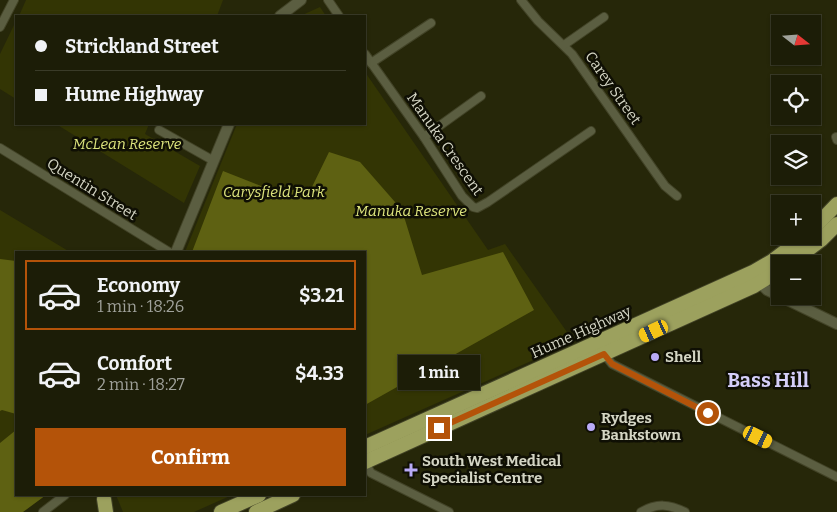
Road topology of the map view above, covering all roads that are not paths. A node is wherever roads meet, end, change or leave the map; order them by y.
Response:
1 (14, 0) edge
2 (301, 0) edge
3 (328, 0) edge
4 (521, 0) edge
5 (281, 15) edge
6 (338, 15) edge
7 (604, 17) dead end
8 (431, 23) dead end
9 (0, 27) edge
10 (564, 45) junction
11 (366, 56) edge
12 (371, 63) junction
13 (481, 96) dead end
14 (229, 125) edge
15 (160, 130) dead end
16 (591, 131) dead end
17 (424, 137) junction
18 (0, 148) edge
19 (214, 161) junction
20 (676, 196) dead end
21 (837, 204) edge
22 (821, 221) edge
23 (837, 224) edge
24 (793, 245) edge
25 (167, 251) edge
26 (176, 251) edge
27 (801, 255) edge
28 (771, 273) edge
29 (756, 278) junction
30 (837, 324) edge
31 (604, 354) junction
32 (366, 447) edge
33 (366, 462) edge
34 (366, 463) edge
35 (837, 477) edge
36 (65, 496) edge
37 (257, 496) edge
38 (291, 496) edge
39 (43, 512) edge
40 (221, 512) edge
41 (256, 512) edge
42 (449, 512) edge
43 (642, 512) edge
44 (686, 512) edge

1 - 9 street
2 - 5 street
3 - 6 street
4 - 10 street, Carey Street
7 - 10 street
8 - 12 street
10 - 20 street, Carey Street
11 - 12 street, Manuka Crescent
12 - 17 street, Manuka Crescent
13 - 17 street
14 - 19 street
15 - 19 street
16 - 17 street, Manuka Crescent
18 - 25 street, Quentin Street
19 - 26 street
21 - 22 highway
23 - 27 highway
24 - 29 highway, Hume Highway
28 - 29 highway, Hume Highway
29 - 30 street
29 - 31 highway, Hume Highway
29 - 32 highway, Hume Highway
31 - 33 highway, Hume Highway
31 - 35 street
34 - 42 street
36 - 39 street
37 - 40 highway
38 - 41 highway
43 - 44 street

